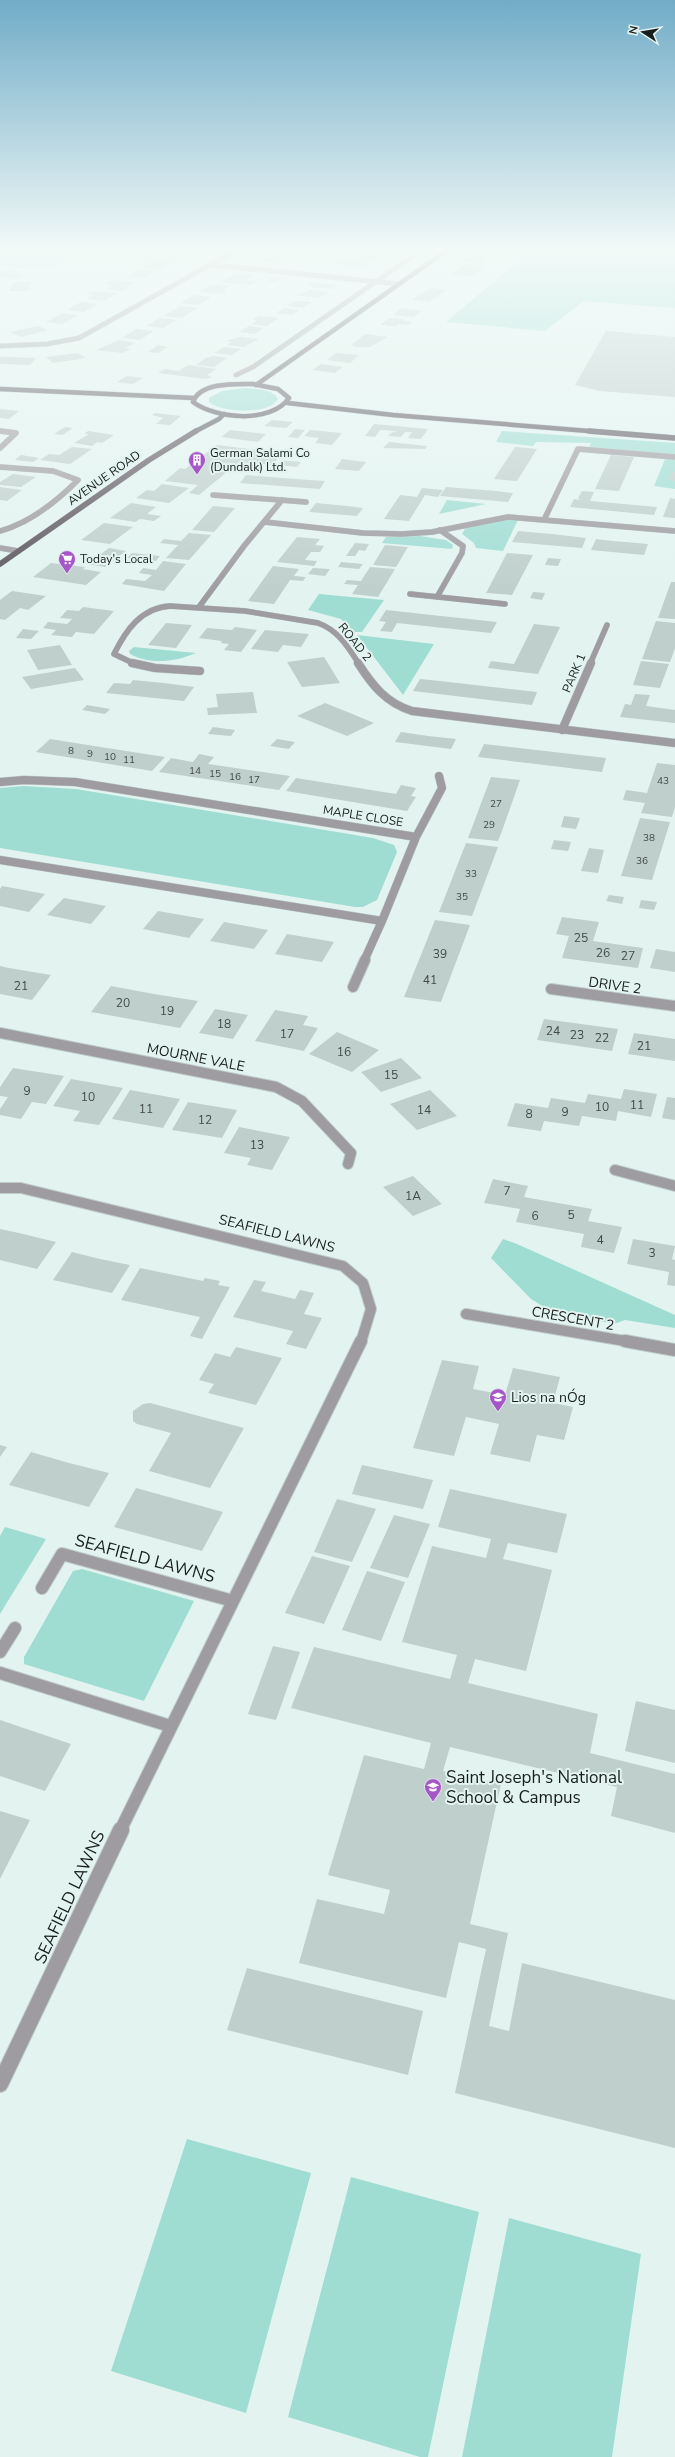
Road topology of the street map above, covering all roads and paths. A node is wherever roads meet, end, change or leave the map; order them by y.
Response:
1 (255, 366) edge
2 (283, 366) edge
3 (236, 375) dead end
4 (256, 385) junction
5 (0, 389) edge
6 (194, 398) junction
7 (288, 403) junction
8 (224, 414) junction
9 (0, 431) edge
10 (675, 438) edge
11 (0, 448) edge
12 (675, 457) edge
13 (0, 467) edge
14 (213, 495) dead end
15 (282, 500) junction
16 (306, 502) dead end
17 (544, 520) junction
18 (265, 522) junction
19 (0, 530) edge
20 (440, 530) junction
21 (675, 531) edge
22 (0, 548) edge
23 (18, 551) junction
24 (0, 564) edge
25 (410, 594) dead end
26 (438, 597) junction
27 (505, 604) dead end
28 (200, 608) junction
29 (607, 625) dead end
30 (200, 670) dead end
31 (562, 730) junction
32 (675, 743) edge
33 (439, 776) dead end
34 (0, 782) edge
35 (416, 836) junction
36 (0, 860) edge
37 (382, 921) junction
38 (353, 987) dead end
39 (551, 989) dead end
40 (675, 1006) edge
41 (0, 1033) edge
42 (348, 1164) dead end
43 (615, 1170) dead end
44 (675, 1186) edge
45 (0, 1188) edge
46 (466, 1314) dead end
47 (675, 1350) edge
48 (42, 1588) dead end
49 (233, 1601) junction
50 (15, 1628) dead end
51 (0, 1652) edge
52 (0, 1673) edge
53 (170, 1726) junction
54 (0, 2084) edge

1 - 3 street
2 - 4 main road
4 - 6 main road
4 - 7 main road
5 - 6 main road
6 - 8 main road
7 - 8 main road
7 - 10 main road
8 - 23 main road, AVENUE ROAD
9 - 11 street
12 - 17 street
13 - 19 street
14 - 15 street
15 - 16 street
15 - 18 street
17 - 20 street
17 - 21 street
18 - 20 street
18 - 28 street
20 - 26 street
22 - 23 street
23 - 24 main road, AVENUE ROAD
25 - 26 street
26 - 27 street
28 - 30 street, ROAD 2
28 - 31 street, ROAD 2
29 - 31 street, PARK 1
31 - 32 street, ROAD 2
33 - 35 street
34 - 35 street, MAPLE CLOSE
35 - 37 street, MAPLE CLOSE
36 - 37 street
37 - 38 street, MAPLE CLOSE
39 - 40 street, DRIVE 2
41 - 42 street, MOURNE VALE
43 - 44 street
45 - 49 street, SEAFIELD LAWNS
46 - 47 street, CRESCENT 2
48 - 49 street, SEAFIELD LAWNS
49 - 53 street, SEAFIELD LAWNS
50 - 51 street
52 - 53 street
53 - 54 street, SEAFIELD LAWNS

